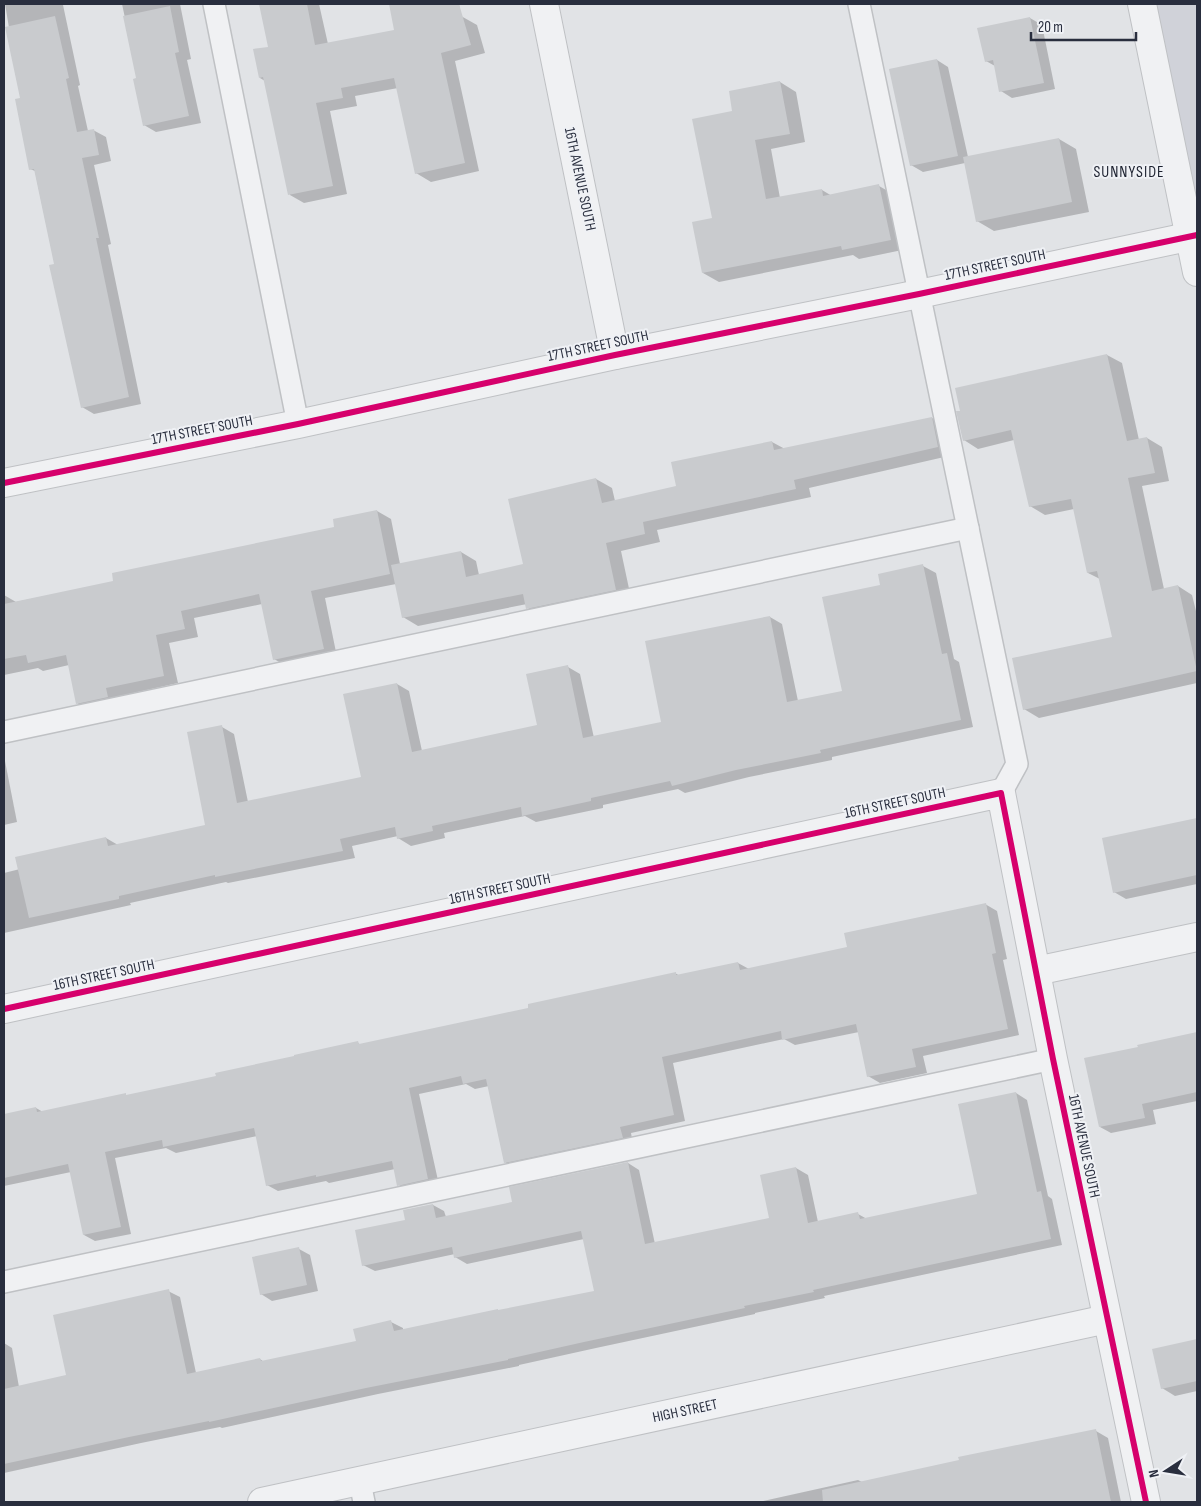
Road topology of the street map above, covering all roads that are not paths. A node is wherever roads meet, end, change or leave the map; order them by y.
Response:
1 (214, 4) edge
2 (544, 4) edge
3 (859, 4) edge
4 (1142, 4) edge
5 (1194, 236) edge
6 (1197, 272) edge
7 (919, 294) junction
8 (615, 355) junction
9 (298, 424) junction
10 (4, 483) edge
11 (968, 528) junction
12 (4, 732) edge
13 (1001, 793) junction
14 (1197, 937) edge
15 (1036, 971) junction
16 (4, 1010) edge
17 (1053, 1059) junction
18 (4, 1282) edge
19 (1107, 1319) junction
20 (362, 1492) edge
21 (262, 1502) edge
22 (1146, 1502) edge

1 - 9 lane
2 - 8 street, 16TH AVENUE SOUTH
3 - 7 lane
4 - 5 street
5 - 6 street
5 - 7 street, 17TH STREET SOUTH
7 - 8 street, 17TH STREET SOUTH
7 - 11 lane
8 - 9 street, 17TH STREET SOUTH
9 - 10 street, 17TH STREET SOUTH
11 - 12 lane
11 - 13 lane
13 - 15 street, 16TH AVENUE SOUTH
13 - 16 street, 16TH STREET SOUTH
14 - 15 street
15 - 17 street, 16TH AVENUE SOUTH
17 - 18 lane
17 - 19 street, 16TH AVENUE SOUTH
19 - 20 street, HIGH STREET
19 - 22 street, 16TH AVENUE SOUTH
20 - 21 street, HIGH STREET

